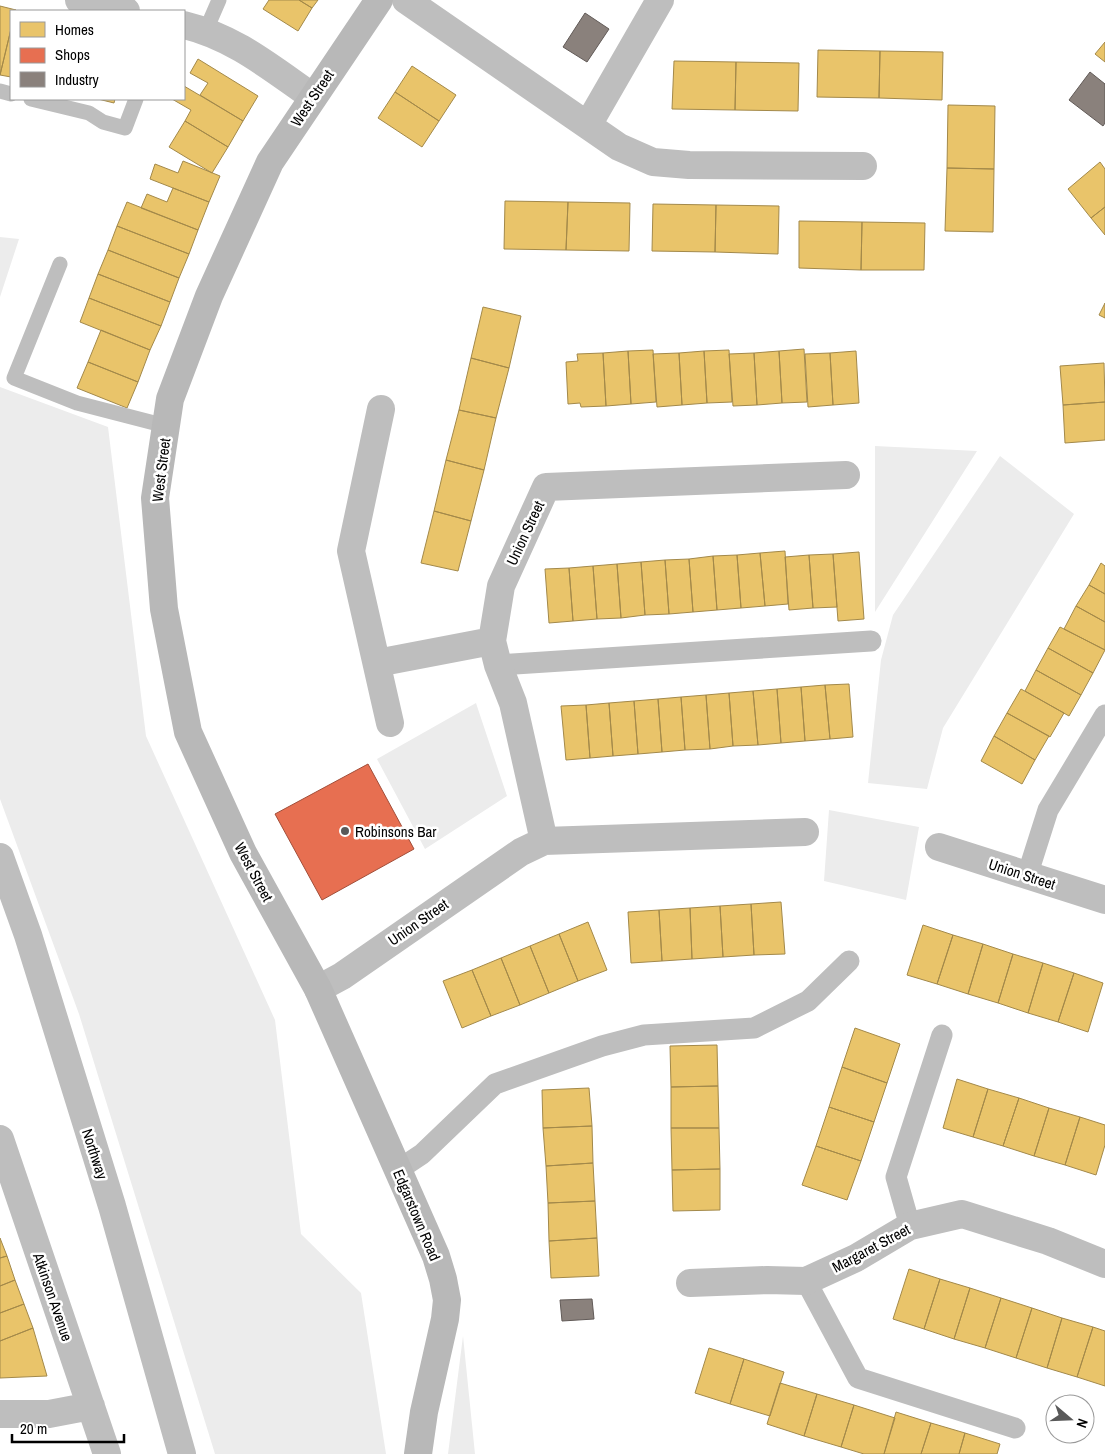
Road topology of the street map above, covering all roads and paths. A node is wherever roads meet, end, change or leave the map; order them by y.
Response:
1 (80, 0) edge
2 (220, 0) edge
3 (379, 0) edge
4 (406, 0) edge
5 (660, 0) edge
6 (122, 10) edge
7 (195, 28) edge
8 (313, 97) junction
9 (35, 100) edge
10 (136, 100) edge
11 (588, 125) junction
12 (863, 166) dead end
13 (60, 264) dead end
14 (381, 409) dead end
15 (166, 426) junction
16 (846, 475) dead end
17 (870, 641) dead end
18 (495, 653) junction
19 (377, 662) junction
20 (1105, 715) edge
21 (390, 723) dead end
22 (805, 832) dead end
23 (544, 841) junction
24 (939, 847) dead end
25 (0, 857) edge
26 (1027, 876) junction
27 (1105, 900) edge
28 (849, 961) dead end
29 (318, 990) junction
30 (942, 1035) dead end
31 (0, 1140) edge
32 (398, 1170) junction
33 (910, 1226) junction
34 (1105, 1264) edge
35 (806, 1281) junction
36 (690, 1283) dead end
37 (91, 1406) junction
38 (0, 1414) edge
39 (1014, 1428) dead end
40 (108, 1454) edge
41 (182, 1454) edge
42 (418, 1454) edge

1 - 6 main road
2 - 7 lane
3 - 8 main road, West Street
4 - 11 main road
5 - 11 main road
7 - 8 main road
8 - 15 main road, West Street
9 - 10 lane
11 - 12 main road
13 - 15 lane
14 - 19 main road
15 - 29 main road, West Street
16 - 18 main road, Union Street
17 - 18 street
18 - 19 main road
18 - 23 main road
19 - 21 main road
20 - 26 street
22 - 23 main road, Union Street
23 - 29 main road, Union Street
24 - 26 main road, Union Street
25 - 41 main road, Northway
26 - 27 main road, Union Street
28 - 32 street
29 - 32 main road, Edgarstown Road
30 - 33 street
31 - 37 main road, Atkinson Avenue
32 - 42 main road, Edgarstown Road
33 - 34 main road, Margaret Street
33 - 35 main road, Margaret Street
35 - 36 main road, Margaret Street
35 - 39 street
37 - 38 main road
37 - 40 main road, Atkinson Avenue

